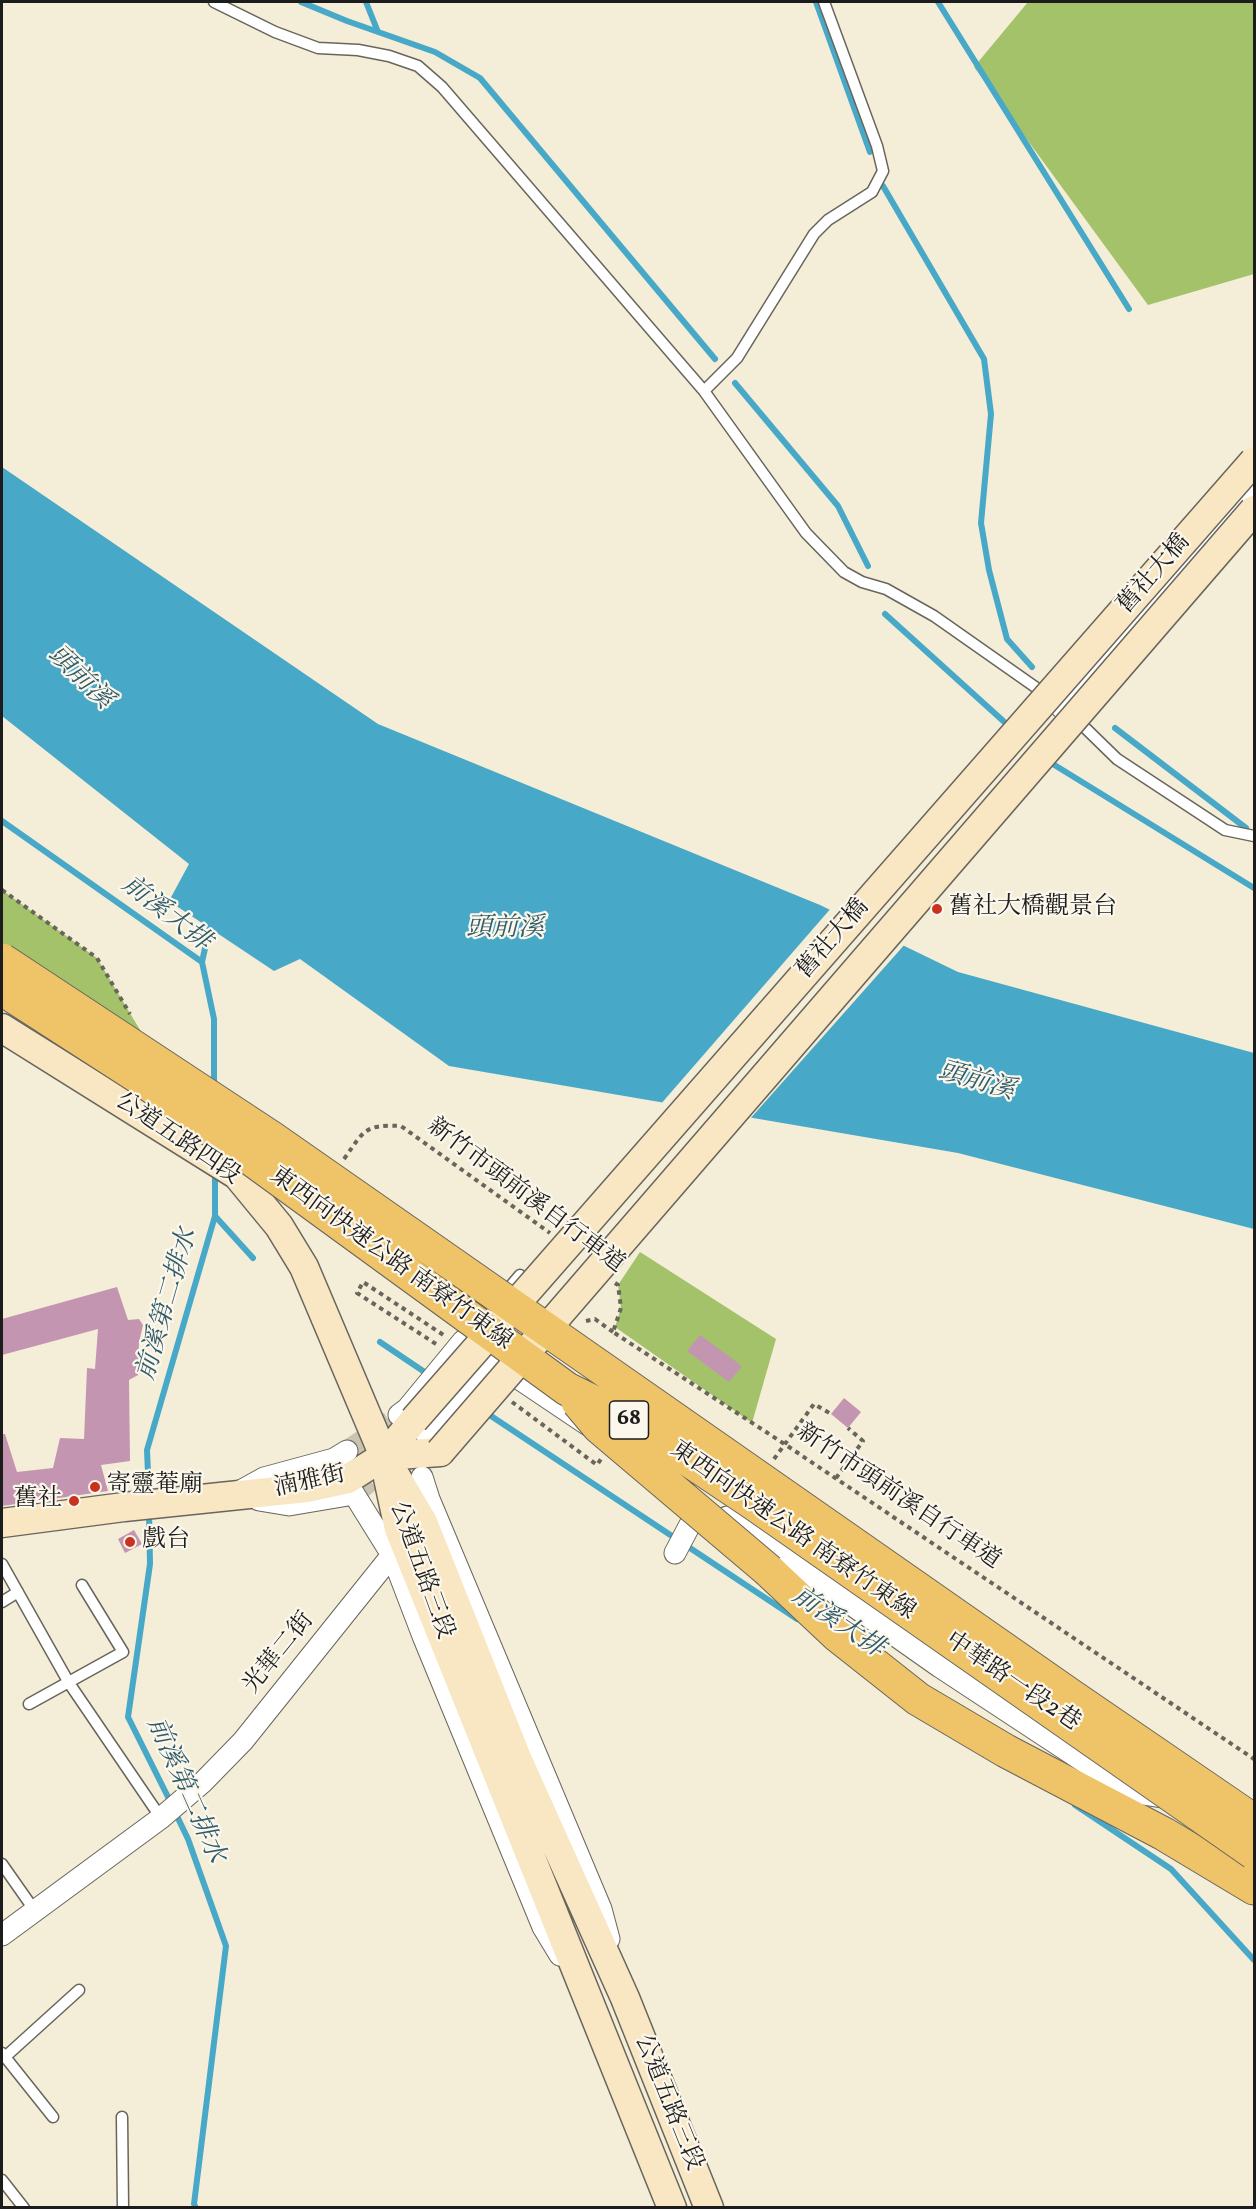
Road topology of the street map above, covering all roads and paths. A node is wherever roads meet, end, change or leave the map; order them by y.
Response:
1 (214, 2) edge
2 (824, 2) edge
3 (704, 391) junction
4 (1254, 461) edge
5 (1254, 487) edge
6 (1254, 510) edge
7 (1061, 707) junction
8 (1254, 836) edge
9 (2, 890) edge
10 (2, 960) edge
11 (2, 989) edge
12 (133, 1019) dead end
13 (2, 1028) edge
14 (338, 1167) dead end
15 (557, 1238) dead end
16 (520, 1275) dead end
17 (609, 1278) dead end
18 (458, 1342) junction
19 (440, 1348) dead end
20 (493, 1361) junction
21 (567, 1389) junction
22 (831, 1414) dead end
23 (848, 1428) dead end
24 (420, 1431) junction
25 (786, 1445) junction
26 (348, 1450) tunnel mouth
27 (384, 1456) junction
28 (654, 1469) junction
29 (422, 1477) dead end
30 (836, 1478) junction
31 (354, 1494) joint
32 (232, 1496) junction
33 (694, 1517) junction
34 (2, 1523) edge
35 (753, 1535) junction
36 (675, 1553) dead end
37 (392, 1555) junction
38 (2, 1564) edge
39 (82, 1585) dead end
40 (18, 1592) junction
41 (2, 1602) edge
42 (69, 1683) junction
43 (29, 1704) dead end
44 (1254, 1759) edge
45 (161, 1818) junction
46 (1254, 1821) edge
47 (1254, 1846) edge
48 (1254, 1853) edge
49 (2, 1864) edge
50 (1254, 1888) edge
51 (34, 1911) junction
52 (2, 1935) edge
53 (79, 1990) dead end
54 (625, 1998) junction
55 (589, 2003) junction
56 (3, 2055) edge
57 (53, 2117) dead end
58 (122, 2117) dead end
59 (2, 2180) edge
60 (24, 2208) edge
61 (123, 2208) edge
62 (672, 2208) edge
63 (709, 2208) edge

1 - 3 lane
2 - 3 lane
3 - 7 lane
4 - 24 street, 舊社大橋, bridge
5 - 7 street
6 - 24 street, 舊社大橋, bridge
7 - 8 lane
9 - 12 path
10 - 46 highway, 東西向快速公路 南寮竹東線 / 68, bridge
11 - 21 highway, 東西向快速公路 南寮竹東線 / 68, bridge
13 - 27 street, 公道五路四段
14 - 15 path, 新竹市頭前溪自行車道
16 - 18 lane
17 - 25 path, 新竹市頭前溪自行車道
18 - 19 path
18 - 20 street
18 - 24 street, 湳雅街
20 - 24 street, 湳雅街
20 - 28 street, 中華路一段2巷
21 - 48 highway, 東西向快速公路 南寮竹東線 / 68, bridge
21 - 50 highway, bridge
22 - 25 path
23 - 30 path
24 - 27 street, 湳雅街
24 - 27 street, 湳雅街
25 - 30 path, 新竹市頭前溪自行車道
26 - 32 street, 湳雅街
27 - 32 street, 湳雅街
27 - 54 street, 公道五路三段
27 - 55 street, 公道五路三段
28 - 33 street, 中華路一段2巷
28 - 35 street, 中華路一段2巷
29 - 54 street, 公道五路三段
30 - 44 path, 新竹市頭前溪自行車道
31 - 32 street, 湳雅街
31 - 37 street, 公道五路三段
32 - 34 street, 湳雅街
33 - 35 street, 中華路一段2巷
33 - 36 street
35 - 47 street, 中華路一段2巷
37 - 45 street, 光華二街
37 - 55 street, 公道五路三段
38 - 40 lane
39 - 42 lane
40 - 41 lane
40 - 42 lane
42 - 43 lane
42 - 45 lane
45 - 51 street
49 - 51 lane
51 - 52 street
53 - 56 lane
54 - 63 street, 公道五路三段
55 - 62 street, 公道五路三段
56 - 57 lane
58 - 61 lane
59 - 60 lane

